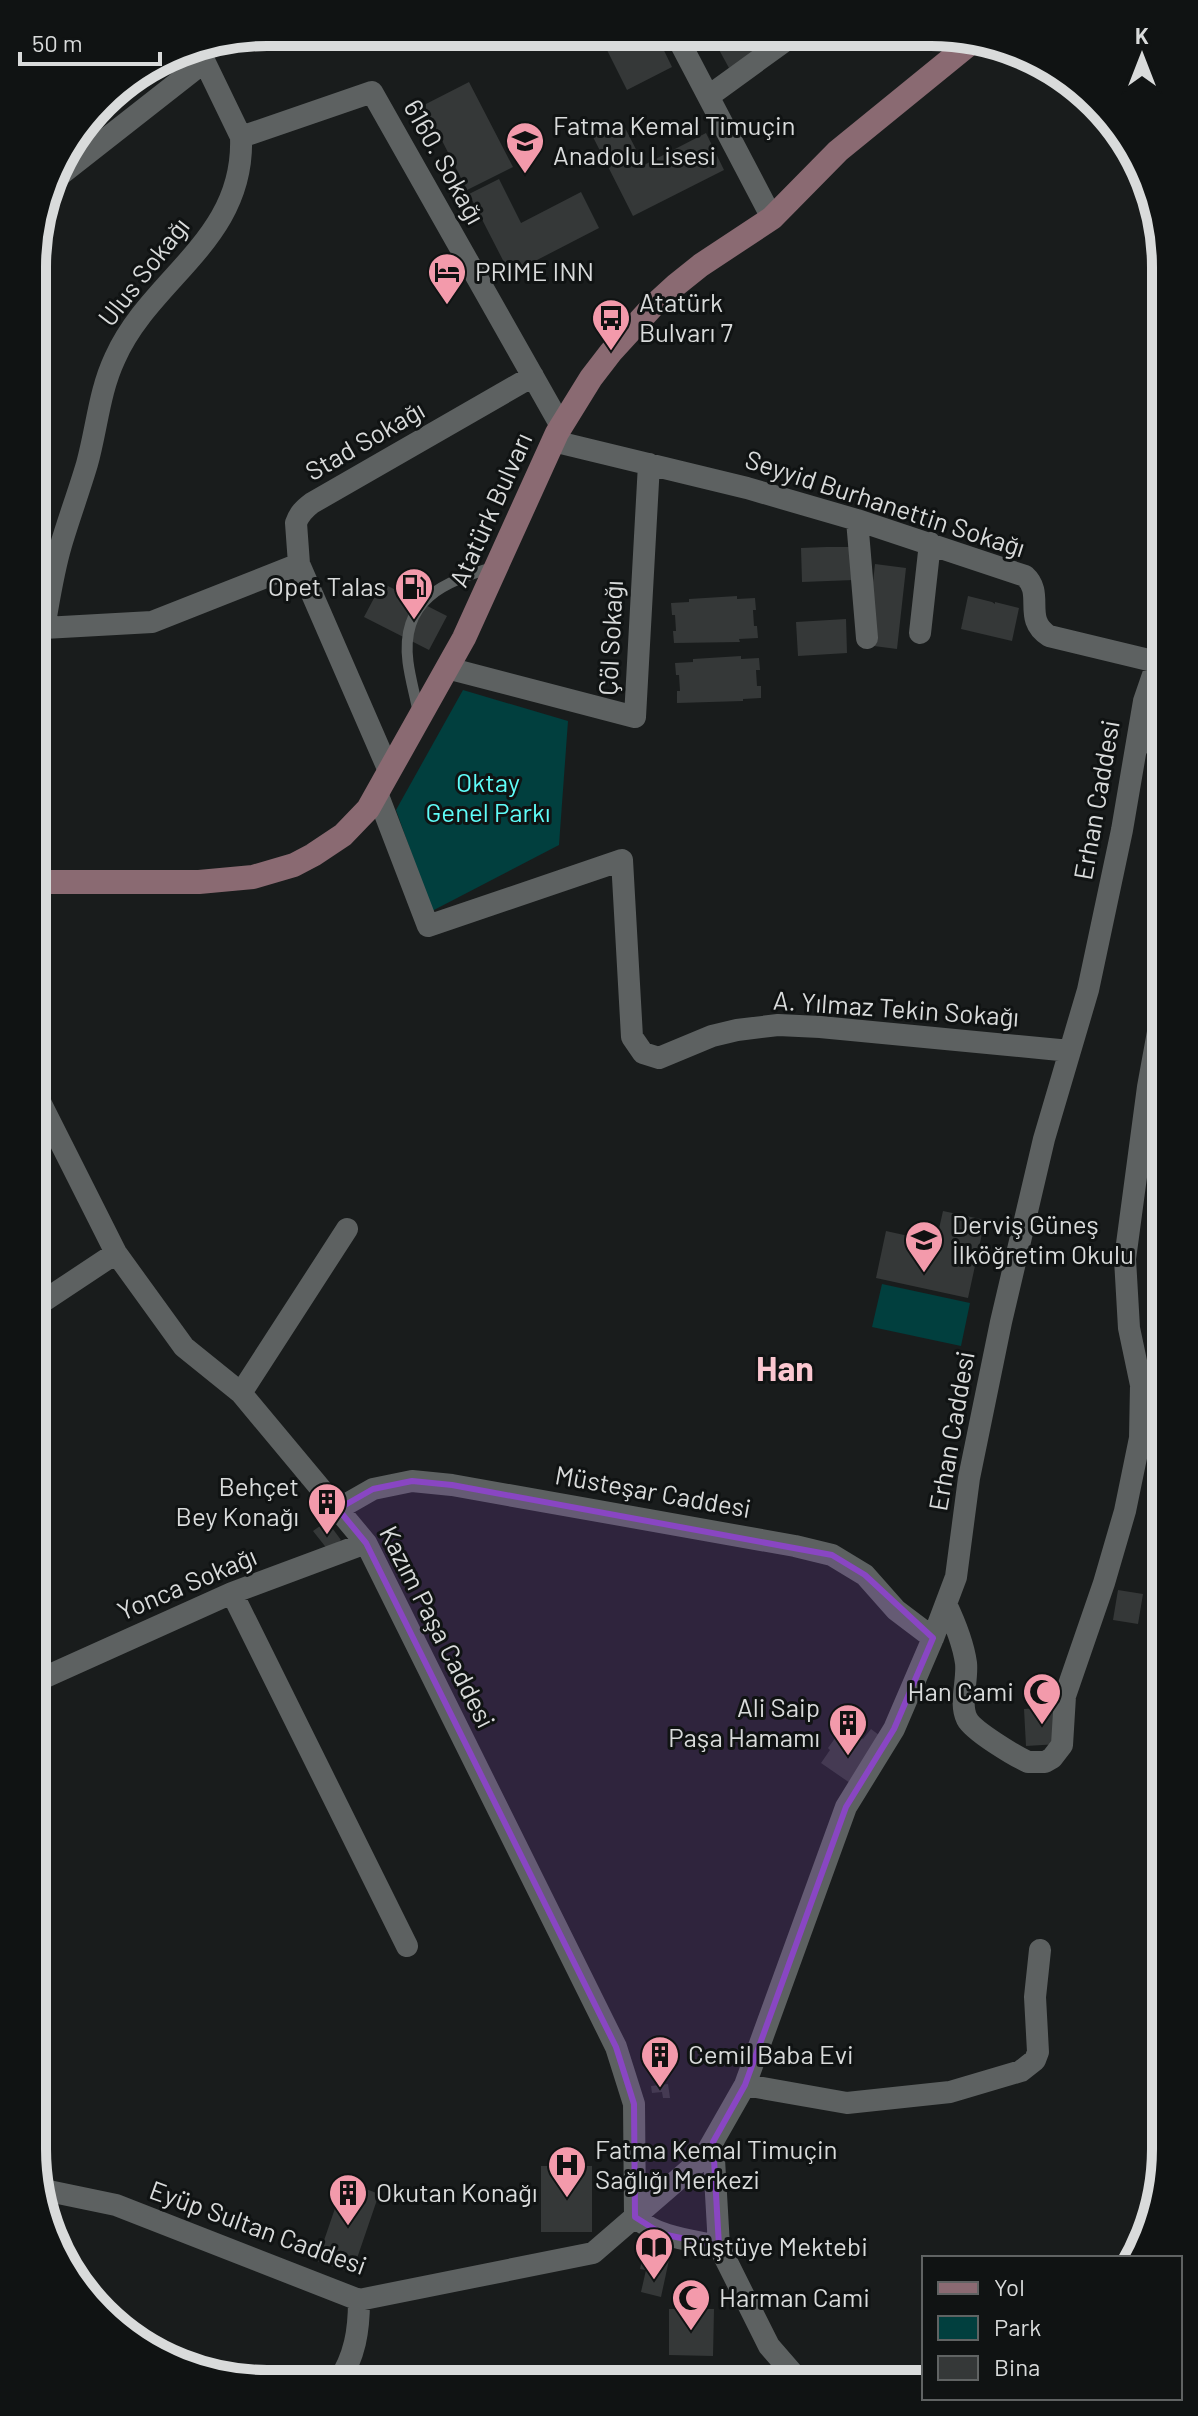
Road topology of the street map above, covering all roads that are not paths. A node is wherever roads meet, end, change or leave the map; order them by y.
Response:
1 (682, 46) edge
2 (682, 46) edge
3 (778, 46) edge
4 (964, 49) edge
5 (202, 56) edge
6 (196, 58) edge
7 (709, 96) junction
8 (241, 137) junction
9 (72, 164) edge
10 (772, 218) junction
11 (533, 376) junction
12 (557, 433) junction
13 (649, 464) junction
14 (857, 520) junction
15 (930, 543) junction
16 (299, 564) junction
17 (499, 565) junction
18 (46, 605) edge
19 (46, 633) edge
20 (920, 633) dead end
21 (867, 638) dead end
22 (1152, 661) edge
23 (447, 668) junction
24 (1152, 677) edge
25 (1144, 701) junction
26 (420, 717) junction
27 (1152, 731) edge
28 (389, 771) junction
29 (377, 793) junction
30 (46, 882) edge
31 (1070, 1051) junction
32 (1152, 1069) edge
33 (46, 1114) edge
34 (347, 1229) dead end
35 (116, 1253) junction
36 (46, 1299) edge
37 (241, 1393) junction
38 (338, 1509) junction
39 (366, 1543) junction
40 (232, 1593) junction
41 (946, 1604) junction
42 (933, 1638) junction
43 (46, 1677) edge
44 (407, 1946) dead end
45 (1040, 1950) dead end
46 (745, 2085) junction
47 (713, 2142) junction
48 (671, 2186) joint
49 (50, 2191) edge
50 (635, 2217) junction
51 (719, 2246) junction
52 (359, 2300) junction
53 (345, 2370) edge
54 (790, 2370) edge

1 - 7 street
2 - 10 street
3 - 7 street
4 - 10 main road, Atatürk Bulvarı
5 - 8 street
6 - 9 street
7 - 10 street
8 - 11 street, 6160. Sokağı
8 - 18 street, Ulus Sokağı
10 - 12 main road, Atatürk Bulvarı
11 - 12 street, 6160. Sokağı
11 - 16 street, Stad Sokağı
12 - 13 street, Seyyid Burhanettin Sokağı
12 - 17 main road, Atatürk Bulvarı
13 - 14 street, Seyyid Burhanettin Sokağı
13 - 23 street, Çöl Sokağı
14 - 15 street, Seyyid Burhanettin Sokağı
14 - 21 street
15 - 20 street
15 - 22 street, Seyyid Burhanettin Sokağı
16 - 19 street
16 - 28 street, Stad Sokağı
17 - 23 main road, Atatürk Bulvarı
17 - 26 lane
23 - 26 main road, Atatürk Bulvarı
24 - 25 street, Erhan Caddesi
25 - 27 street
25 - 31 street, Erhan Caddesi
26 - 28 main road, Atatürk Bulvarı
28 - 29 main road, Atatürk Bulvarı
29 - 30 main road, Atatürk Bulvarı
29 - 31 street, A. Yılmaz Tekin Sokağı
31 - 41 street, Erhan Caddesi
32 - 41 street
33 - 35 street, Kazım Paşa Caddesi
34 - 37 street
35 - 36 street
35 - 37 street, Kazım Paşa Caddesi
37 - 38 street, Kazım Paşa Caddesi
38 - 39 street, Kazım Paşa Caddesi
38 - 42 street, Müsteşar Caddesi
39 - 40 street, Yonca Sokağı
39 - 50 street, Kazım Paşa Caddesi
40 - 43 street, Yonca Sokağı
40 - 44 street
41 - 42 street, Erhan Caddesi
42 - 46 street, Erhan Caddesi
45 - 46 street
46 - 47 street, Erhan Caddesi
47 - 48 street, Erhan Caddesi
47 - 51 street
48 - 50 street, Eyüp Sultan Caddesi
49 - 52 street, Eyüp Sultan Caddesi
50 - 51 street
50 - 52 street, Eyüp Sultan Caddesi
51 - 54 street
52 - 53 street

